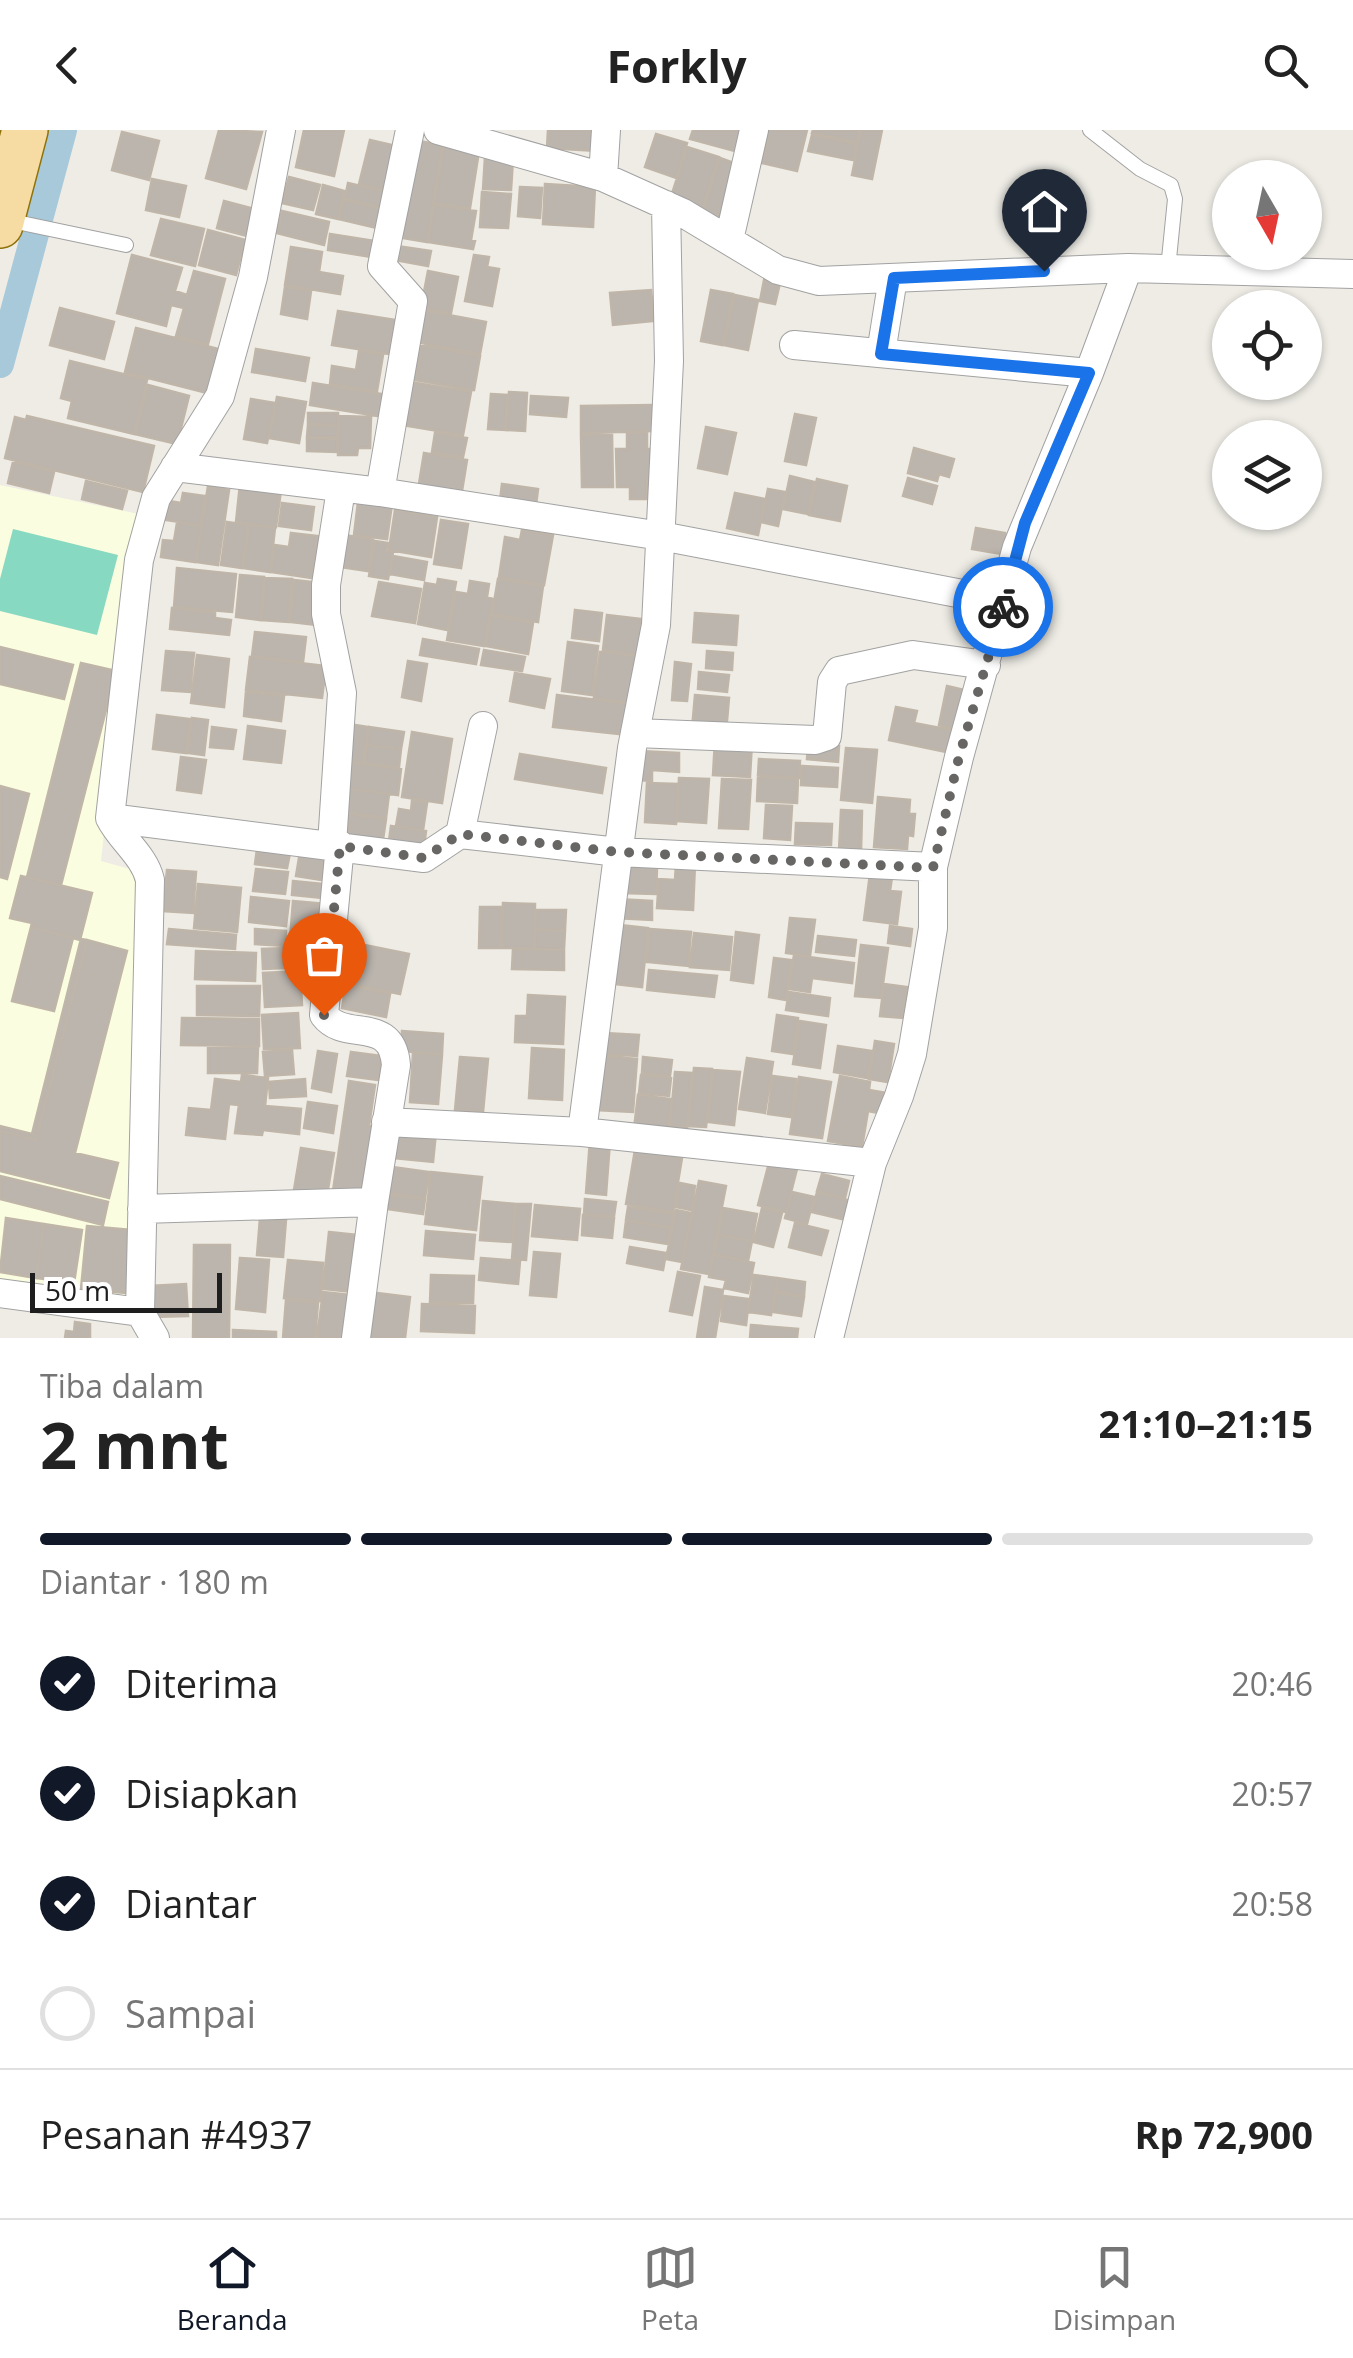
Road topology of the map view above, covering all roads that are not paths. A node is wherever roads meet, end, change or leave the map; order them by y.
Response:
1 (25, 130) edge
2 (281, 130) edge
3 (410, 130) edge
4 (438, 130) edge
5 (606, 130) edge
6 (754, 130) edge
7 (1090, 130) edge
8 (603, 176) junction
9 (666, 205) junction
10 (6, 222) edge
11 (729, 240) junction
12 (126, 245) dead end
13 (1128, 268) junction
14 (1168, 269) junction
15 (1353, 274) edge
16 (894, 278) junction
17 (794, 345) dead end
18 (881, 354) junction
19 (1089, 373) junction
20 (175, 466) junction
21 (341, 489) junction
22 (380, 492) junction
23 (661, 536) junction
24 (1004, 602) junction
25 (986, 665) junction
26 (484, 726) dead end
27 (635, 733) junction
28 (110, 818) junction
29 (460, 834) junction
30 (336, 845) junction
31 (618, 852) junction
32 (933, 868) junction
33 (386, 1122) junction
34 (582, 1132) junction
35 (872, 1163) junction
36 (374, 1202) junction
37 (142, 1209) junction
38 (0, 1293) edge
39 (140, 1312) junction
40 (154, 1338) edge
41 (356, 1338) edge
42 (829, 1338) edge

1 - 10 main road
2 - 20 street
3 - 22 street
4 - 8 street
5 - 8 street
6 - 11 street
7 - 14 lane
8 - 9 street
9 - 11 street
9 - 23 street
10 - 12 lane
11 - 16 street
13 - 14 street
13 - 16 street
13 - 19 street
14 - 15 street
16 - 18 street
17 - 18 street
18 - 19 street
19 - 24 street
20 - 21 street
20 - 28 street
21 - 22 street
21 - 30 street
22 - 23 street
23 - 24 street
23 - 27 street
24 - 25 street
25 - 27 street
25 - 32 street
26 - 29 street
27 - 31 street
28 - 30 street
28 - 37 street
29 - 30 street
29 - 31 street
30 - 33 street
31 - 32 street
31 - 34 street
32 - 35 street
33 - 34 street
33 - 36 street
34 - 35 street
35 - 42 street
36 - 37 street
36 - 41 street
37 - 39 street
38 - 39 street
39 - 40 street

